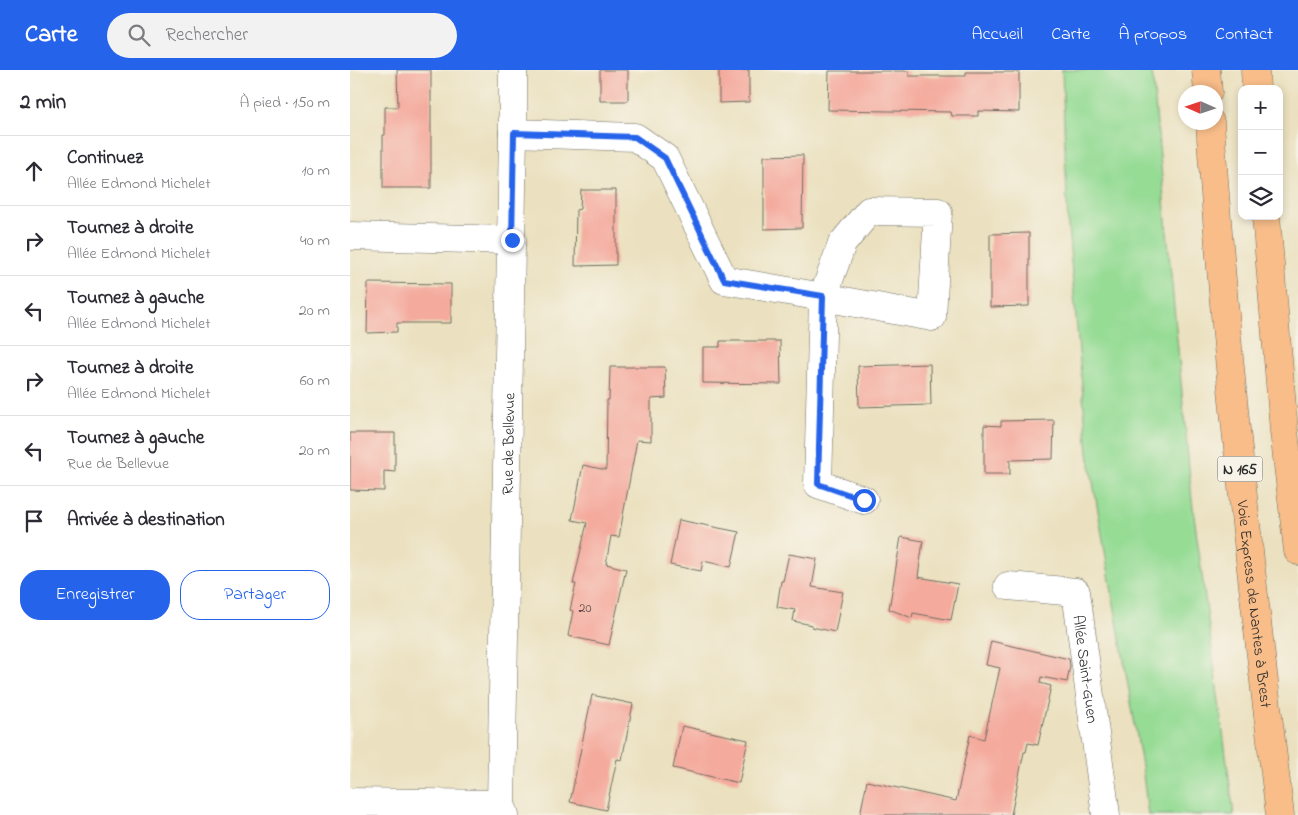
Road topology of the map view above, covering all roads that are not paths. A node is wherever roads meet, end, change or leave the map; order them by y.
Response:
1 (513, 70) edge
2 (1206, 70) edge
3 (1255, 70) edge
4 (1207, 85) edge
5 (1256, 85) edge
6 (1211, 130) edge
7 (514, 133) junction
8 (1266, 220) edge
9 (350, 236) edge
10 (512, 240) junction
11 (823, 296) junction
12 (864, 500) dead end
13 (1298, 551) edge
14 (1008, 586) dead end
15 (350, 802) edge
16 (503, 810) edge
17 (1106, 815) edge
18 (1280, 815) edge

1 - 7 street, Rue de Bellevue
2 - 4 highway
3 - 5 highway
6 - 18 highway, Voie Express de Nantes à Brest / N 165
7 - 10 street, Rue de Bellevue
7 - 11 street
8 - 13 highway
9 - 10 street
10 - 16 street, Rue de Bellevue
11 - 11 street
11 - 12 street
14 - 17 street, Allée Saint-Guen
15 - 16 street

